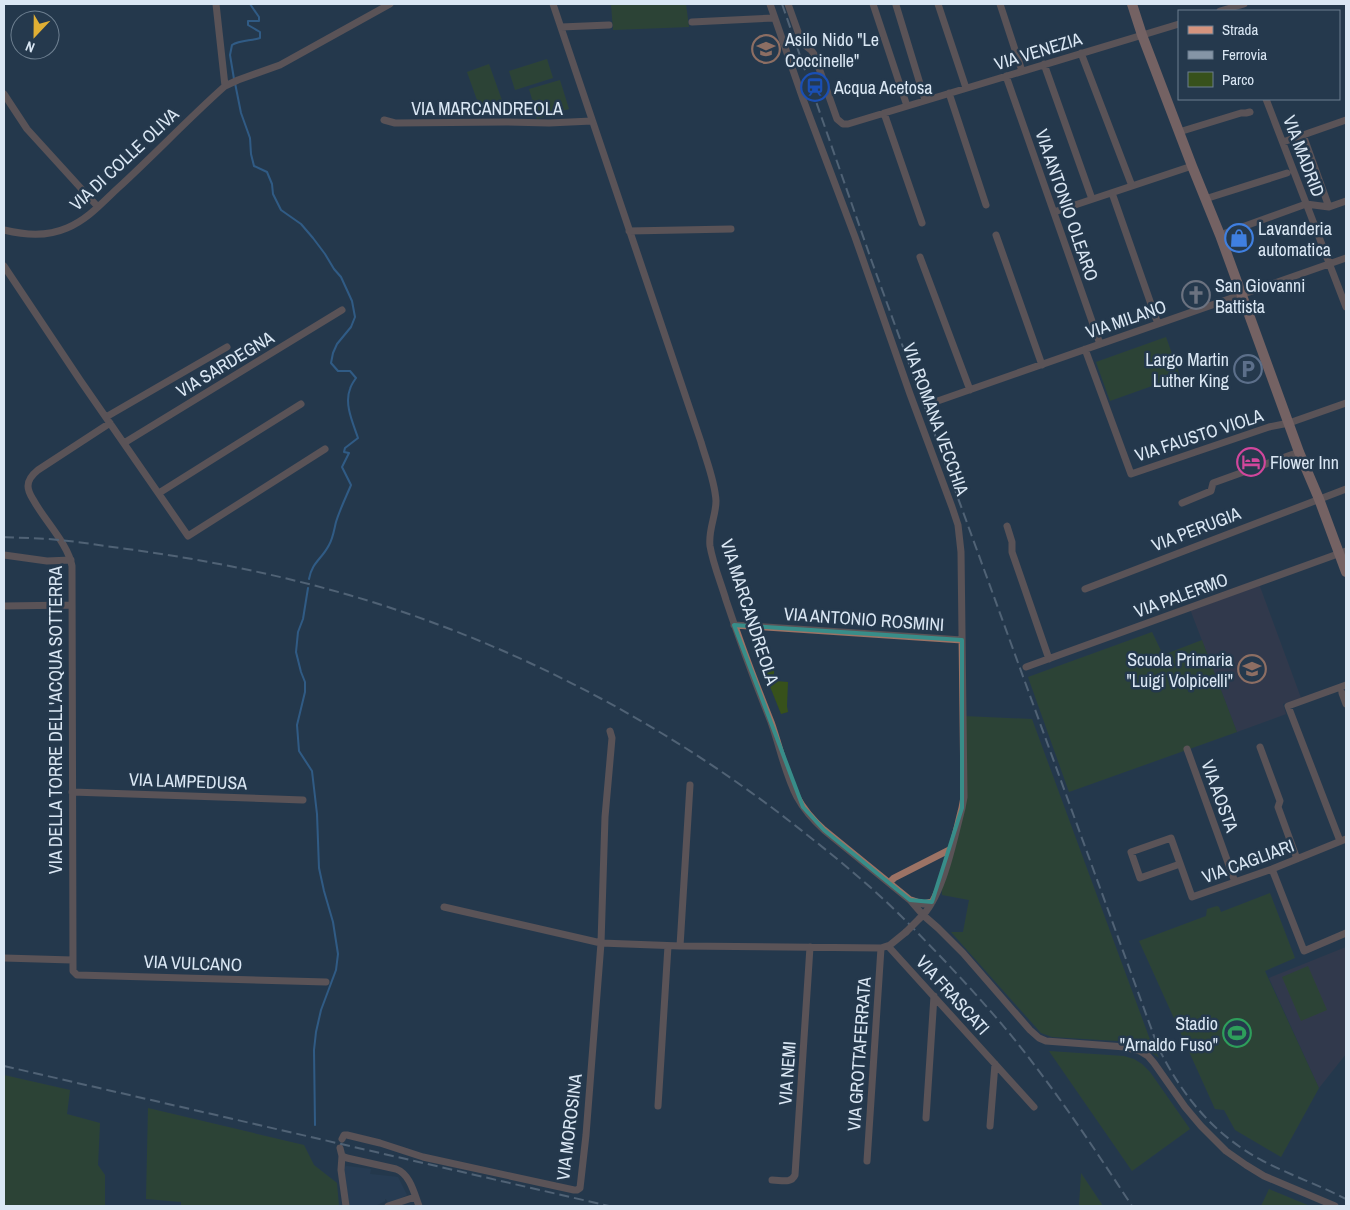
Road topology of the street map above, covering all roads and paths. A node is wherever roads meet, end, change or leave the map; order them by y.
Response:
1 (216, 4) edge
2 (390, 4) edge
3 (553, 4) edge
4 (770, 4) edge
5 (788, 4) edge
6 (873, 4) edge
7 (938, 4) edge
8 (1000, 4) edge
9 (1132, 4) edge
10 (1244, 4) edge
11 (896, 5) dead end
12 (1231, 8) edge
13 (774, 18) junction
14 (692, 22) dead end
15 (1178, 24) edge
16 (608, 25) dead end
17 (561, 27) junction
18 (1142, 35) junction
19 (1081, 53) junction
20 (1044, 64) junction
21 (1022, 71) junction
22 (1006, 76) junction
23 (232, 83) junction
24 (966, 88) junction
25 (949, 93) junction
26 (4, 94) edge
27 (925, 100) junction
28 (1266, 100) edge
29 (906, 106) junction
30 (1250, 112) dead end
31 (884, 113) junction
32 (384, 120) dead end
33 (1346, 120) edge
34 (592, 121) junction
35 (1179, 132) junction
36 (1303, 135) junction
37 (1283, 142) junction
38 (1192, 166) junction
39 (1287, 172) dead end
40 (1132, 186) junction
41 (1112, 193) junction
42 (1092, 199) junction
43 (1205, 199) junction
44 (1346, 201) edge
45 (1306, 204) junction
46 (986, 205) dead end
47 (1329, 206) junction
48 (98, 207) junction
49 (1054, 212) junction
50 (922, 223) dead end
51 (731, 229) dead end
52 (4, 230) edge
53 (629, 231) junction
54 (996, 235) dead end
55 (1220, 236) junction
56 (920, 257) dead end
57 (1346, 258) edge
58 (1329, 264) junction
59 (4, 266) edge
60 (1242, 294) junction
61 (1346, 308) edge
62 (342, 310) dead end
63 (1158, 324) junction
64 (1100, 344) junction
65 (227, 347) dead end
66 (1085, 349) junction
67 (1042, 364) junction
68 (970, 390) junction
69 (932, 403) dead end
70 (1346, 403) edge
71 (302, 404) dead end
72 (108, 420) junction
73 (1290, 423) junction
74 (124, 443) junction
75 (325, 448) dead end
76 (1299, 452) junction
77 (1346, 488) edge
78 (159, 493) junction
79 (1319, 499) junction
80 (1182, 503) dead end
81 (1006, 526) dead end
82 (1343, 552) edge
83 (4, 555) edge
84 (71, 560) junction
85 (1346, 572) edge
86 (1085, 588) dead end
87 (72, 605) junction
88 (4, 606) edge
89 (734, 625) junction
90 (962, 640) junction
91 (1049, 659) junction
92 (1026, 667) dead end
93 (1346, 686) edge
94 (1342, 693) dead end
95 (1346, 704) edge
96 (610, 731) dead end
97 (1260, 746) dead end
98 (1187, 749) dead end
99 (690, 785) dead end
100 (72, 792) junction
101 (303, 800) dead end
102 (1343, 840) edge
103 (951, 849) junction
104 (1297, 859) junction
105 (1180, 864) junction
106 (1272, 869) junction
107 (890, 882) junction
108 (1235, 882) junction
109 (910, 900) junction
110 (932, 902) junction
111 (444, 907) dead end
112 (921, 917) junction
113 (1346, 933) edge
114 (601, 943) junction
115 (668, 946) junction
116 (680, 946) junction
117 (810, 947) junction
118 (885, 947) junction
119 (4, 958) edge
120 (72, 960) junction
121 (326, 982) dead end
122 (934, 996) junction
123 (995, 1064) junction
124 (658, 1106) dead end
125 (1034, 1107) dead end
126 (926, 1118) dead end
127 (990, 1126) dead end
128 (342, 1139) dead end
129 (340, 1148) dead end
130 (342, 1156) junction
131 (867, 1161) dead end
132 (772, 1180) dead end
133 (415, 1197) junction
134 (346, 1206) edge
135 (388, 1206) edge
136 (419, 1206) edge
137 (1336, 1206) edge

1 - 23 street
2 - 23 street
3 - 17 street, VIA MARCANDREOLA
4 - 13 street, VIA ROMANA VECCHIA
5 - 31 street, VIA VENEZIA
6 - 29 street
7 - 24 street
8 - 21 street
9 - 18 street
10 - 12 street
11 - 27 street
13 - 14 street
13 - 90 street, VIA ROMANA VECCHIA
15 - 18 street, VIA VENEZIA
16 - 17 street
17 - 34 street, VIA MARCANDREOLA
18 - 19 street, VIA VENEZIA
18 - 35 street
19 - 20 street, VIA VENEZIA
19 - 40 street
20 - 21 street, VIA VENEZIA
20 - 42 street
21 - 22 street, VIA VENEZIA
22 - 24 street, VIA VENEZIA
22 - 49 street, VIA ANTONIO OLEARO
23 - 48 street, VIA DI COLLE OLIVA
24 - 25 street, VIA VENEZIA
25 - 27 street, VIA VENEZIA
25 - 46 street
26 - 48 street
27 - 29 street, VIA VENEZIA
28 - 37 street, VIA MADRID
29 - 31 street, VIA VENEZIA
30 - 35 street
31 - 50 street
32 - 34 street, VIA MARCANDREOLA
33 - 36 street
34 - 53 street, VIA MARCANDREOLA
35 - 38 street
36 - 37 street
36 - 47 street, VIA MADRID
37 - 45 street, VIA MADRID
38 - 40 street
38 - 43 street
39 - 43 street
40 - 41 street
41 - 42 street
41 - 63 street
42 - 49 street
43 - 55 street
44 - 47 street
45 - 47 street
45 - 55 street
45 - 58 street, VIA MADRID
48 - 52 street, VIA DI COLLE OLIVA
49 - 64 street, VIA ANTONIO OLEARO
51 - 53 street
53 - 89 street, VIA MARCANDREOLA
54 - 67 street
55 - 60 street
56 - 68 street
57 - 58 street, VIA MILANO
58 - 60 street, VIA MILANO
58 - 61 street, VIA MADRID
59 - 72 street
60 - 63 street, VIA MILANO
60 - 73 street
62 - 74 street, VIA SARDEGNA
63 - 64 street, VIA MILANO
64 - 66 street, VIA MILANO
65 - 72 street, VIA DELLA TORRE DELL'ACQUA SOTTERRA
66 - 67 street, VIA MILANO
66 - 73 street, VIA FAUSTO VIOLA
67 - 68 street, VIA MILANO
68 - 69 street, VIA MILANO
70 - 73 street
71 - 78 street
72 - 74 street
72 - 84 street, VIA DELLA TORRE DELL'ACQUA SOTTERRA
73 - 76 street
74 - 78 street
75 - 78 street
76 - 79 street
76 - 80 street
77 - 79 street
79 - 82 street
79 - 86 street, VIA PERUGIA
81 - 91 street
82 - 85 street
82 - 91 street, VIA PALERMO
83 - 84 street
84 - 87 street, VIA DELLA TORRE DELL'ACQUA SOTTERRA
87 - 88 street
87 - 100 street, VIA DELLA TORRE DELL'ACQUA SOTTERRA
89 - 90 street, VIA ANTONIO ROSMINI
89 - 107 street, VIA MARCANDREOLA
90 - 103 street, VIA ROMANA VECCHIA
91 - 92 street, VIA PALERMO
93 - 102 street
94 - 95 street
96 - 114 street, VIA MOROSINA
97 - 104 street
98 - 108 street, VIA AOSTA
99 - 116 street
100 - 101 street, VIA LAMPEDUSA
100 - 120 street, VIA DELLA TORRE DELL'ACQUA SOTTERRA
102 - 104 street, VIA CAGLIARI
103 - 107 street
103 - 110 street, VIA ROMANA VECCHIA
104 - 106 street, VIA CAGLIARI
105 - 105 street, VIA CAGLIARI
105 - 108 street, VIA CAGLIARI
106 - 108 street, VIA CAGLIARI
106 - 113 street
107 - 109 street, VIA MARCANDREOLA
109 - 110 street
109 - 112 street, VIA MARCANDREOLA
110 - 112 street, VIA ROMANA VECCHIA
111 - 114 street
112 - 118 street, bridge
112 - 137 street, VIA MARCANDREOLA
114 - 115 street
114 - 128 street, VIA MOROSINA
115 - 116 street
115 - 124 street
116 - 117 street
117 - 118 street
117 - 132 street, VIA NEMI
118 - 122 street, VIA FRASCATI
118 - 131 street, VIA GROTTAFERRATA
119 - 120 street
120 - 121 street, VIA VULCANO
122 - 123 street, VIA FRASCATI
122 - 126 street
123 - 125 street, VIA FRASCATI
123 - 127 street
129 - 130 street
130 - 133 street
130 - 134 street
133 - 135 street
133 - 136 street

